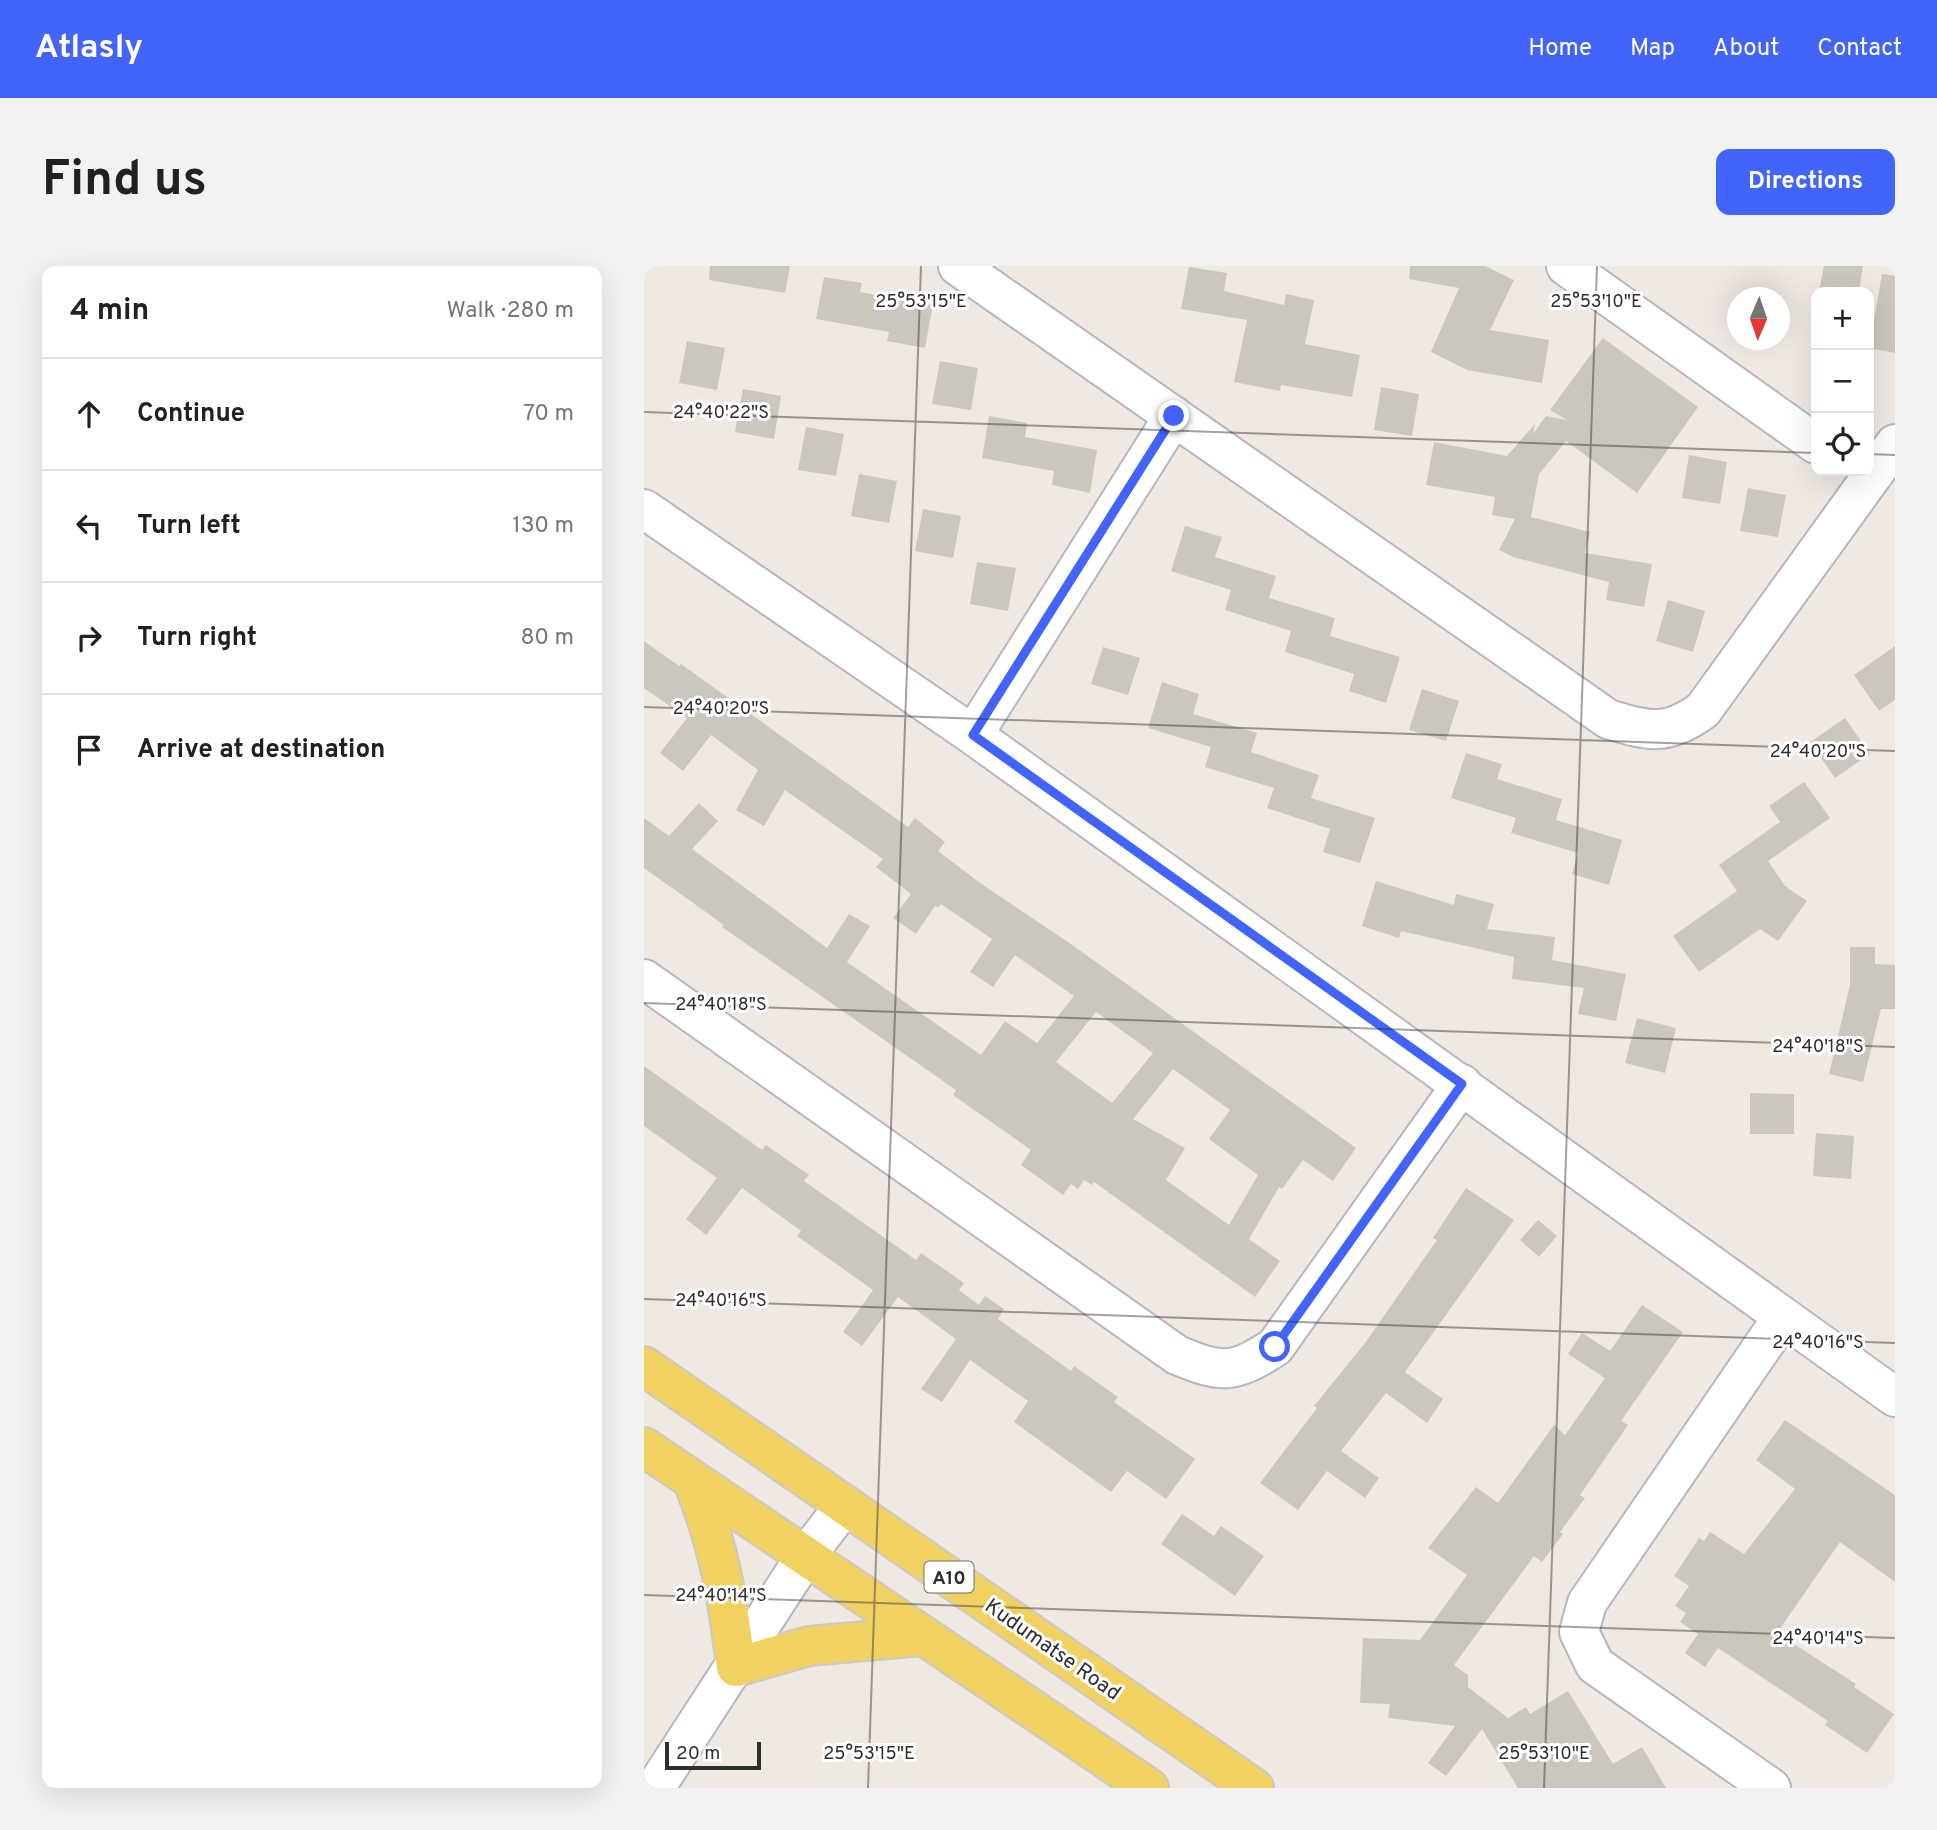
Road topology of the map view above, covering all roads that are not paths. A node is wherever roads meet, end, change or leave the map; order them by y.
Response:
1 (958, 266) edge
2 (1566, 266) edge
3 (1174, 416) junction
4 (1811, 440) edge
5 (1895, 444) edge
6 (1874, 464) edge
7 (1861, 476) edge
8 (644, 509) edge
9 (973, 735) junction
10 (644, 979) edge
11 (1462, 1084) junction
12 (1782, 1318) junction
13 (644, 1366) edge
14 (1895, 1397) edge
15 (644, 1447) edge
16 (693, 1482) junction
17 (845, 1505) junction
18 (805, 1557) junction
19 (922, 1636) junction
20 (736, 1667) junction
21 (654, 1788) edge
22 (1149, 1788) edge
23 (1254, 1788) edge
24 (1771, 1788) edge

1 - 3 street
2 - 4 street
3 - 7 street
3 - 9 street
5 - 6 street
8 - 9 street
9 - 11 street
10 - 11 street
11 - 12 street
12 - 14 street
12 - 24 street
13 - 17 main road, Kudumatse Road / A10
15 - 16 main road
16 - 18 main road
16 - 20 main road
17 - 18 street
17 - 23 main road, Kudumatse Road / A10
18 - 19 main road
18 - 20 street
19 - 20 main road
19 - 22 main road
20 - 21 street

